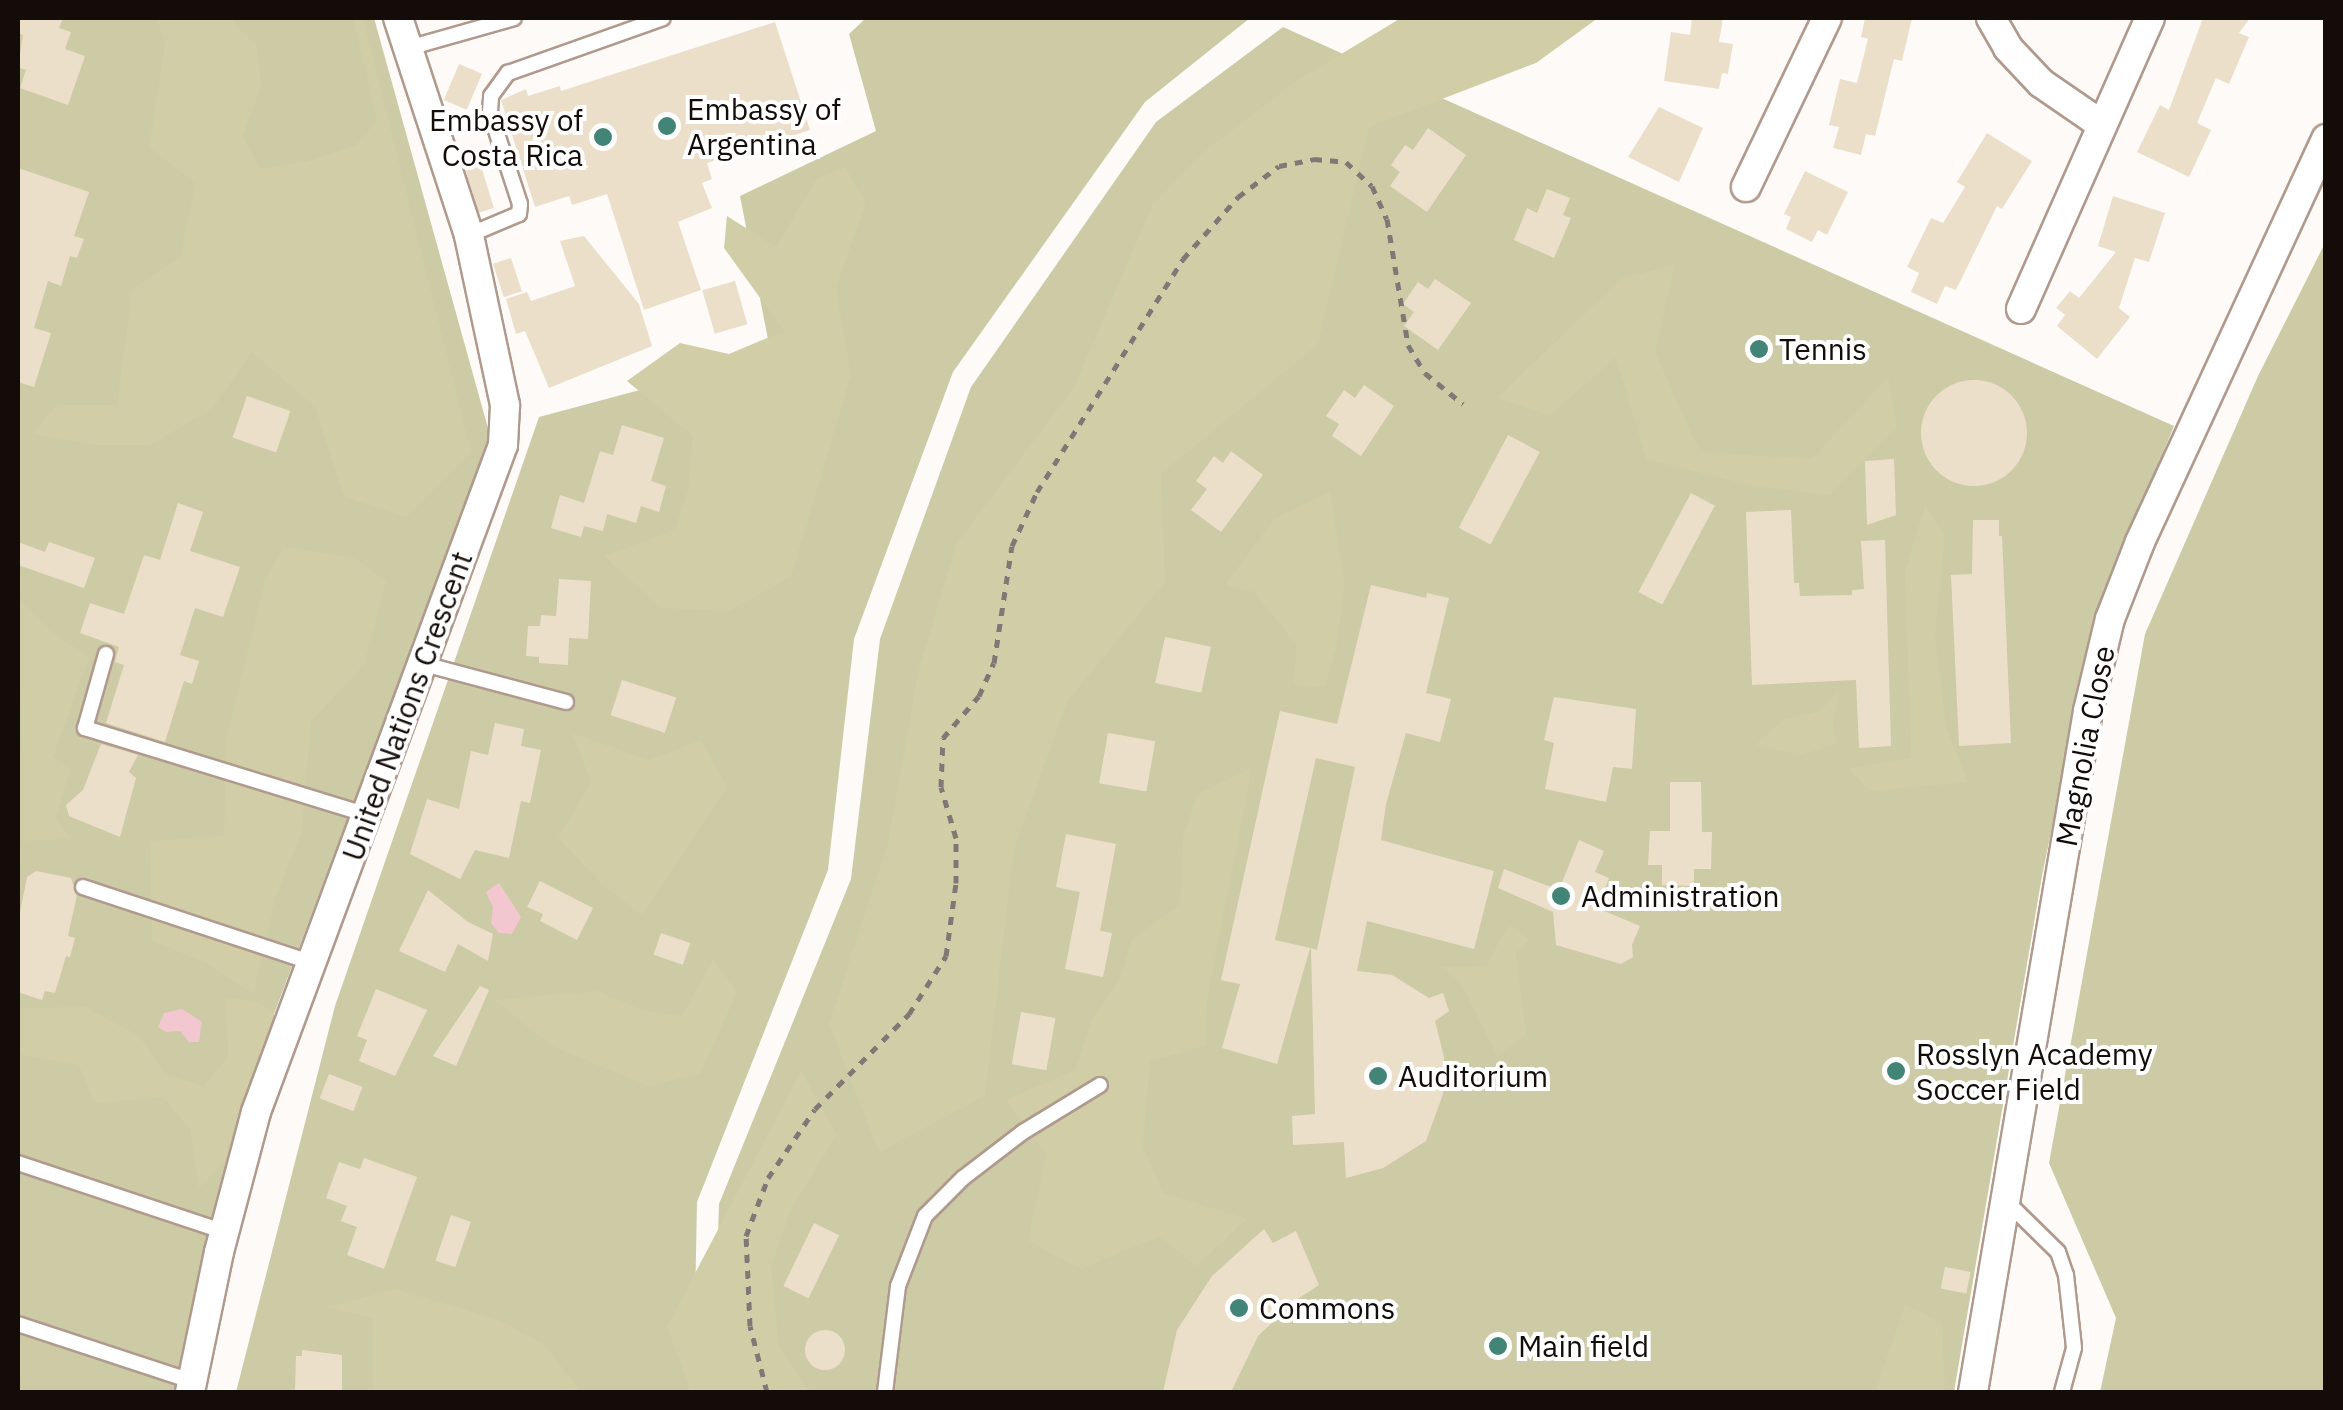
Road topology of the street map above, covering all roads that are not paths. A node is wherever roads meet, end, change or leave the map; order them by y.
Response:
1 (398, 18) edge
2 (514, 18) edge
3 (662, 18) edge
4 (1827, 18) edge
5 (1991, 18) edge
6 (2150, 18) edge
7 (408, 48) junction
8 (2102, 125) junction
9 (2326, 139) edge
10 (1746, 186) dead end
11 (469, 234) junction
12 (2020, 310) dead end
13 (106, 654) dead end
14 (424, 664) junction
15 (566, 702) dead end
16 (368, 814) junction
17 (83, 888) dead end
18 (312, 962) junction
19 (1100, 1085) dead end
20 (18, 1163) edge
21 (2005, 1200) junction
22 (225, 1232) junction
23 (18, 1324) edge
24 (191, 1387) edge
25 (884, 1392) edge
26 (1973, 1392) edge
27 (2062, 1392) edge

1 - 7 street, United Nations Crescent
2 - 7 lane
3 - 11 lane
4 - 10 street
5 - 8 street
6 - 8 street
7 - 11 street, United Nations Crescent
8 - 12 street
9 - 21 street, Magnolia Close
11 - 14 street, United Nations Crescent
13 - 16 lane
14 - 15 lane
14 - 16 street, United Nations Crescent
16 - 18 street, United Nations Crescent
17 - 18 lane
18 - 22 street, United Nations Crescent
19 - 25 lane
20 - 22 lane
21 - 26 street, Magnolia Close
21 - 27 lane
22 - 24 street, United Nations Crescent
23 - 24 lane

